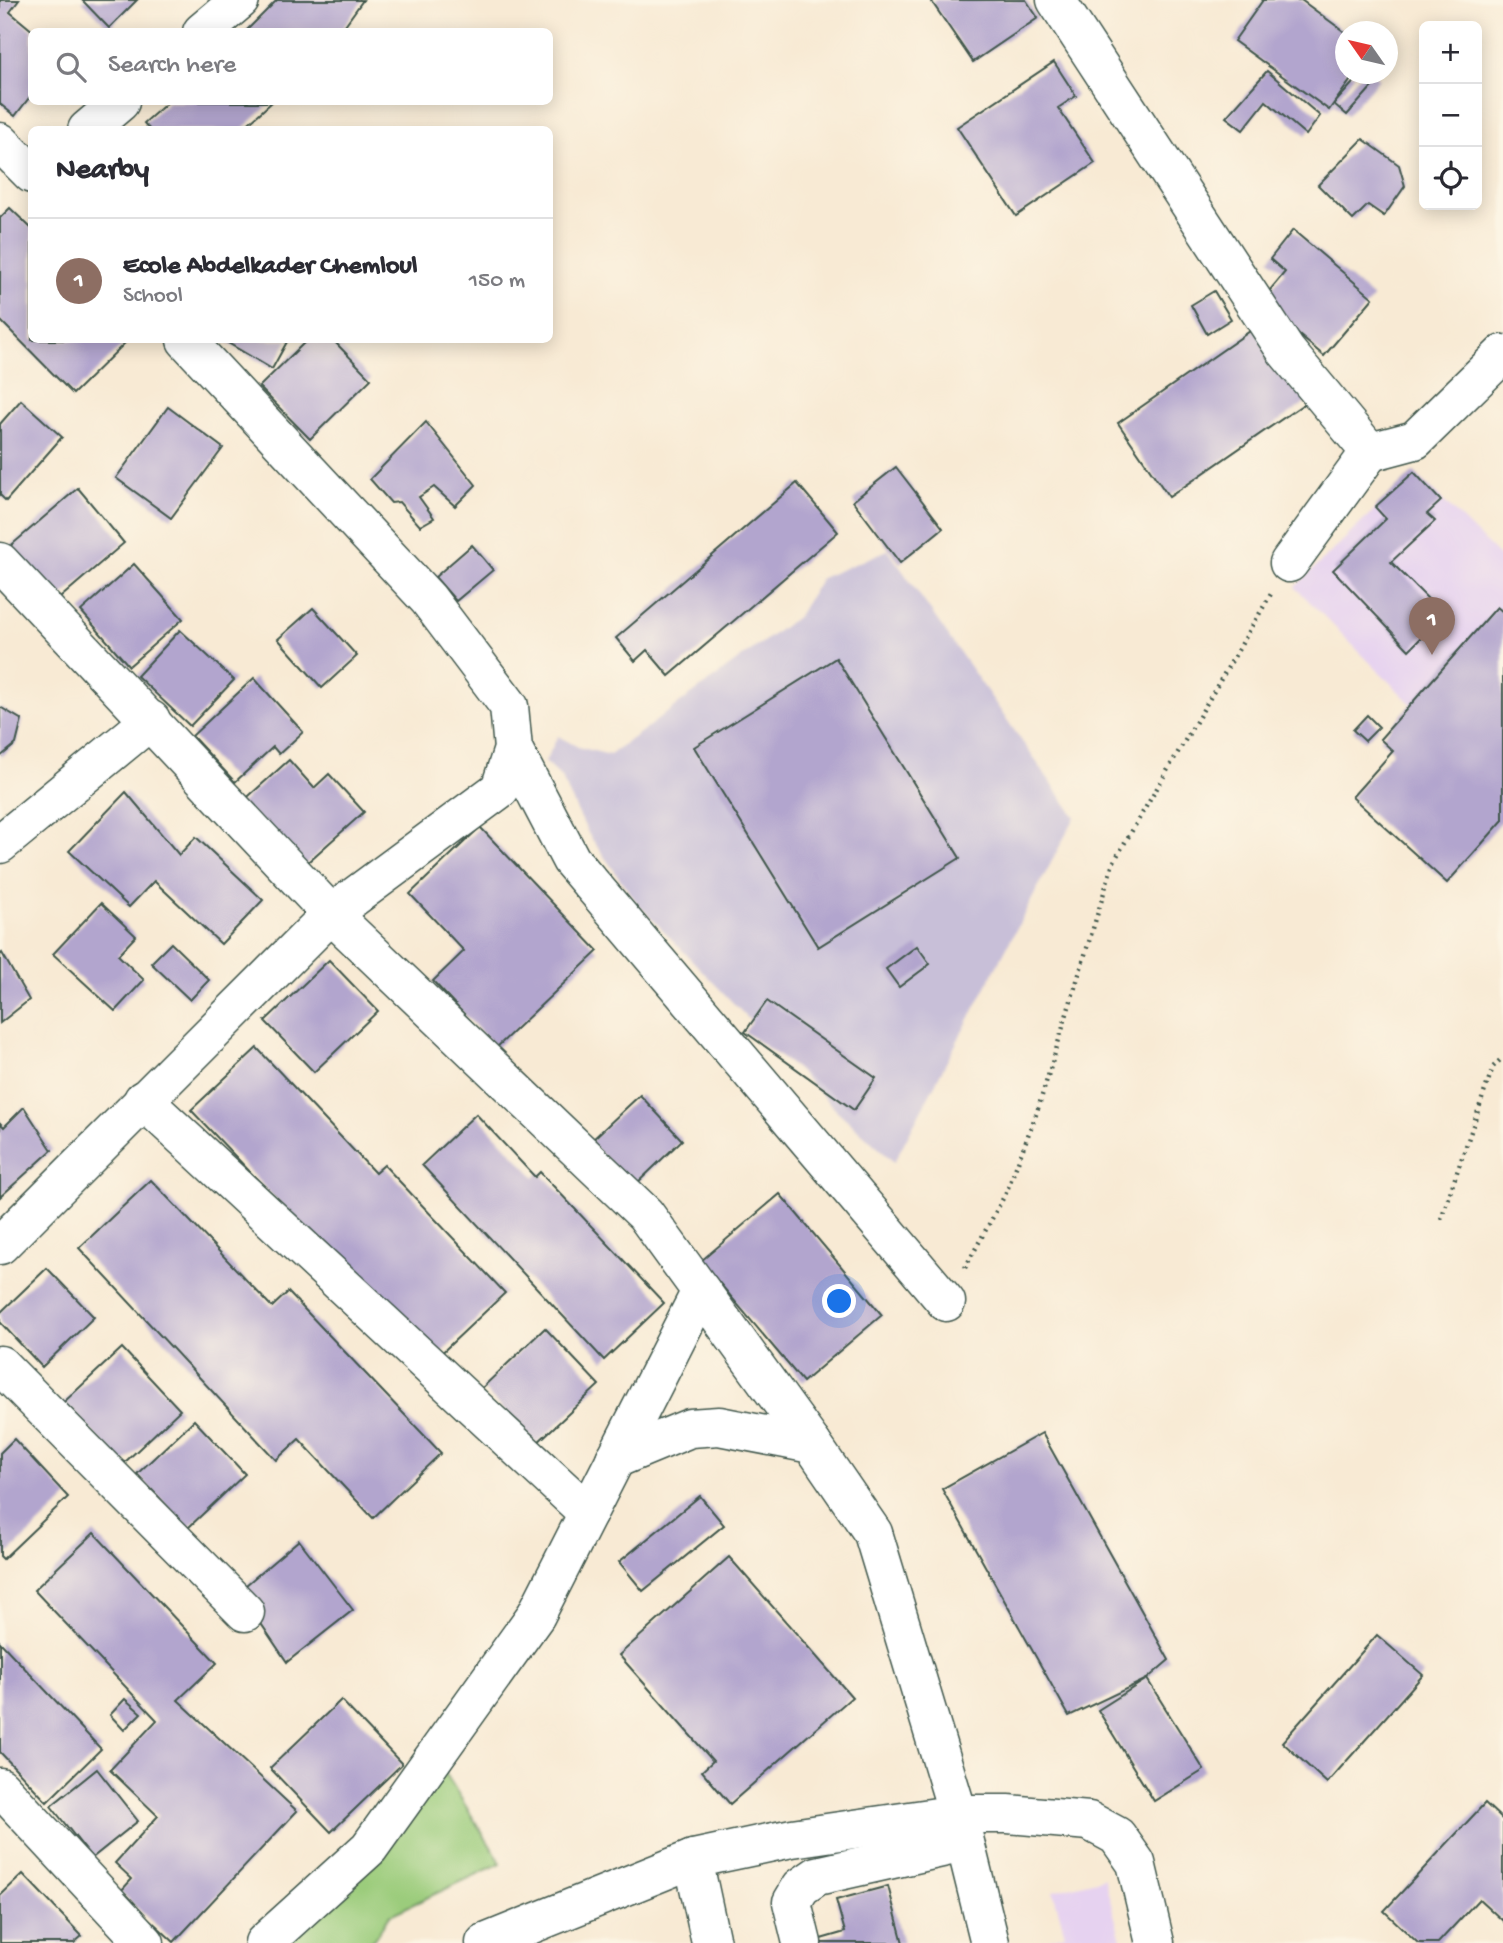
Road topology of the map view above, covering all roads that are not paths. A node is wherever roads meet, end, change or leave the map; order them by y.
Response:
1 (1056, 0) edge
2 (117, 105) edge
3 (93, 126) edge
4 (0, 142) edge
5 (28, 170) edge
6 (189, 343) edge
7 (1503, 354) edge
8 (1370, 452) junction
9 (0, 562) edge
10 (1289, 564) road end
11 (151, 720) junction
12 (513, 749) junction
13 (0, 844) edge
14 (331, 914) junction
15 (143, 1100) junction
16 (0, 1245) edge
17 (701, 1291) junction
18 (946, 1302) road end
19 (0, 1365) edge
20 (812, 1444) junction
21 (615, 1459) junction
22 (588, 1513) junction
23 (245, 1612) dead end
24 (0, 1787) edge
25 (961, 1828) junction
26 (693, 1859) junction
27 (145, 1943) edge
28 (264, 1943) edge
29 (485, 1943) edge
30 (709, 1943) edge
31 (802, 1943) edge
32 (990, 1943) edge
33 (1155, 1943) edge

1 - 8 street
2 - 3 street
4 - 5 street
6 - 12 street
7 - 8 street
8 - 10 street
9 - 11 street
11 - 13 street
11 - 14 street
12 - 14 street
12 - 18 street
14 - 15 street
14 - 17 street
15 - 16 street
15 - 22 street
17 - 20 street
17 - 21 street
19 - 23 street
20 - 21 street
20 - 25 street
21 - 22 street
22 - 28 street
24 - 27 street
25 - 26 street
25 - 31 street
25 - 32 street
25 - 33 street
26 - 29 street
26 - 30 street

